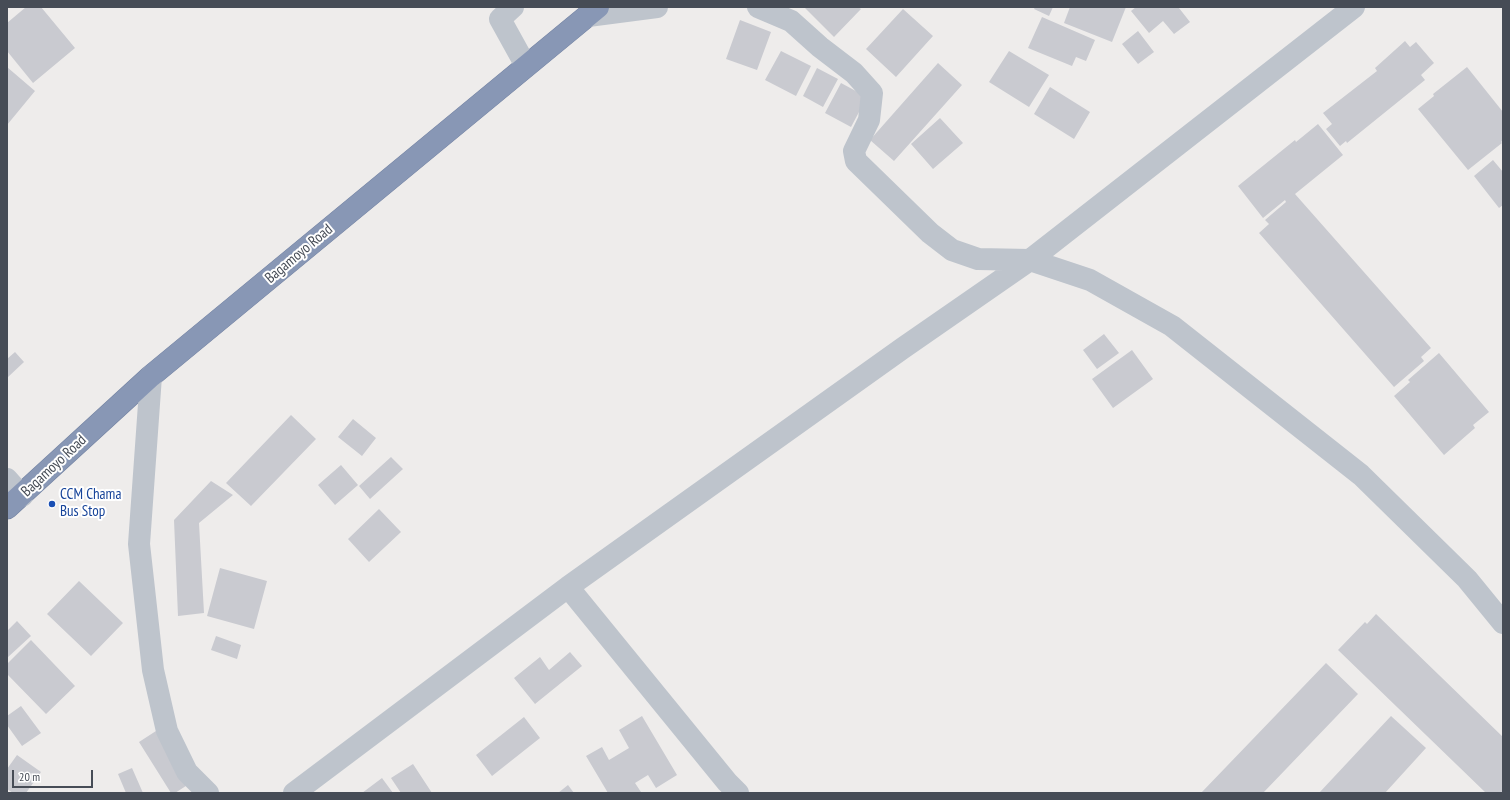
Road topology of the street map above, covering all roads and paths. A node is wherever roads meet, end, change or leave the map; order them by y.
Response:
1 (513, 7) edge
2 (656, 7) edge
3 (758, 7) edge
4 (1354, 7) edge
5 (593, 12) edge
6 (526, 66) junction
7 (1030, 260) junction
8 (151, 376) junction
9 (7, 479) edge
10 (15, 502) edge
11 (568, 587) junction
12 (1503, 623) edge
13 (208, 793) edge
14 (294, 793) edge
15 (738, 793) edge

1 - 6 street
2 - 5 street
3 - 7 street
4 - 7 street
5 - 6 highway, Bagamoyo Road
6 - 8 highway, Bagamoyo Road
7 - 11 street
7 - 12 street
8 - 10 highway, Bagamoyo Road
8 - 13 street
9 - 10 street
11 - 14 street
11 - 15 street

